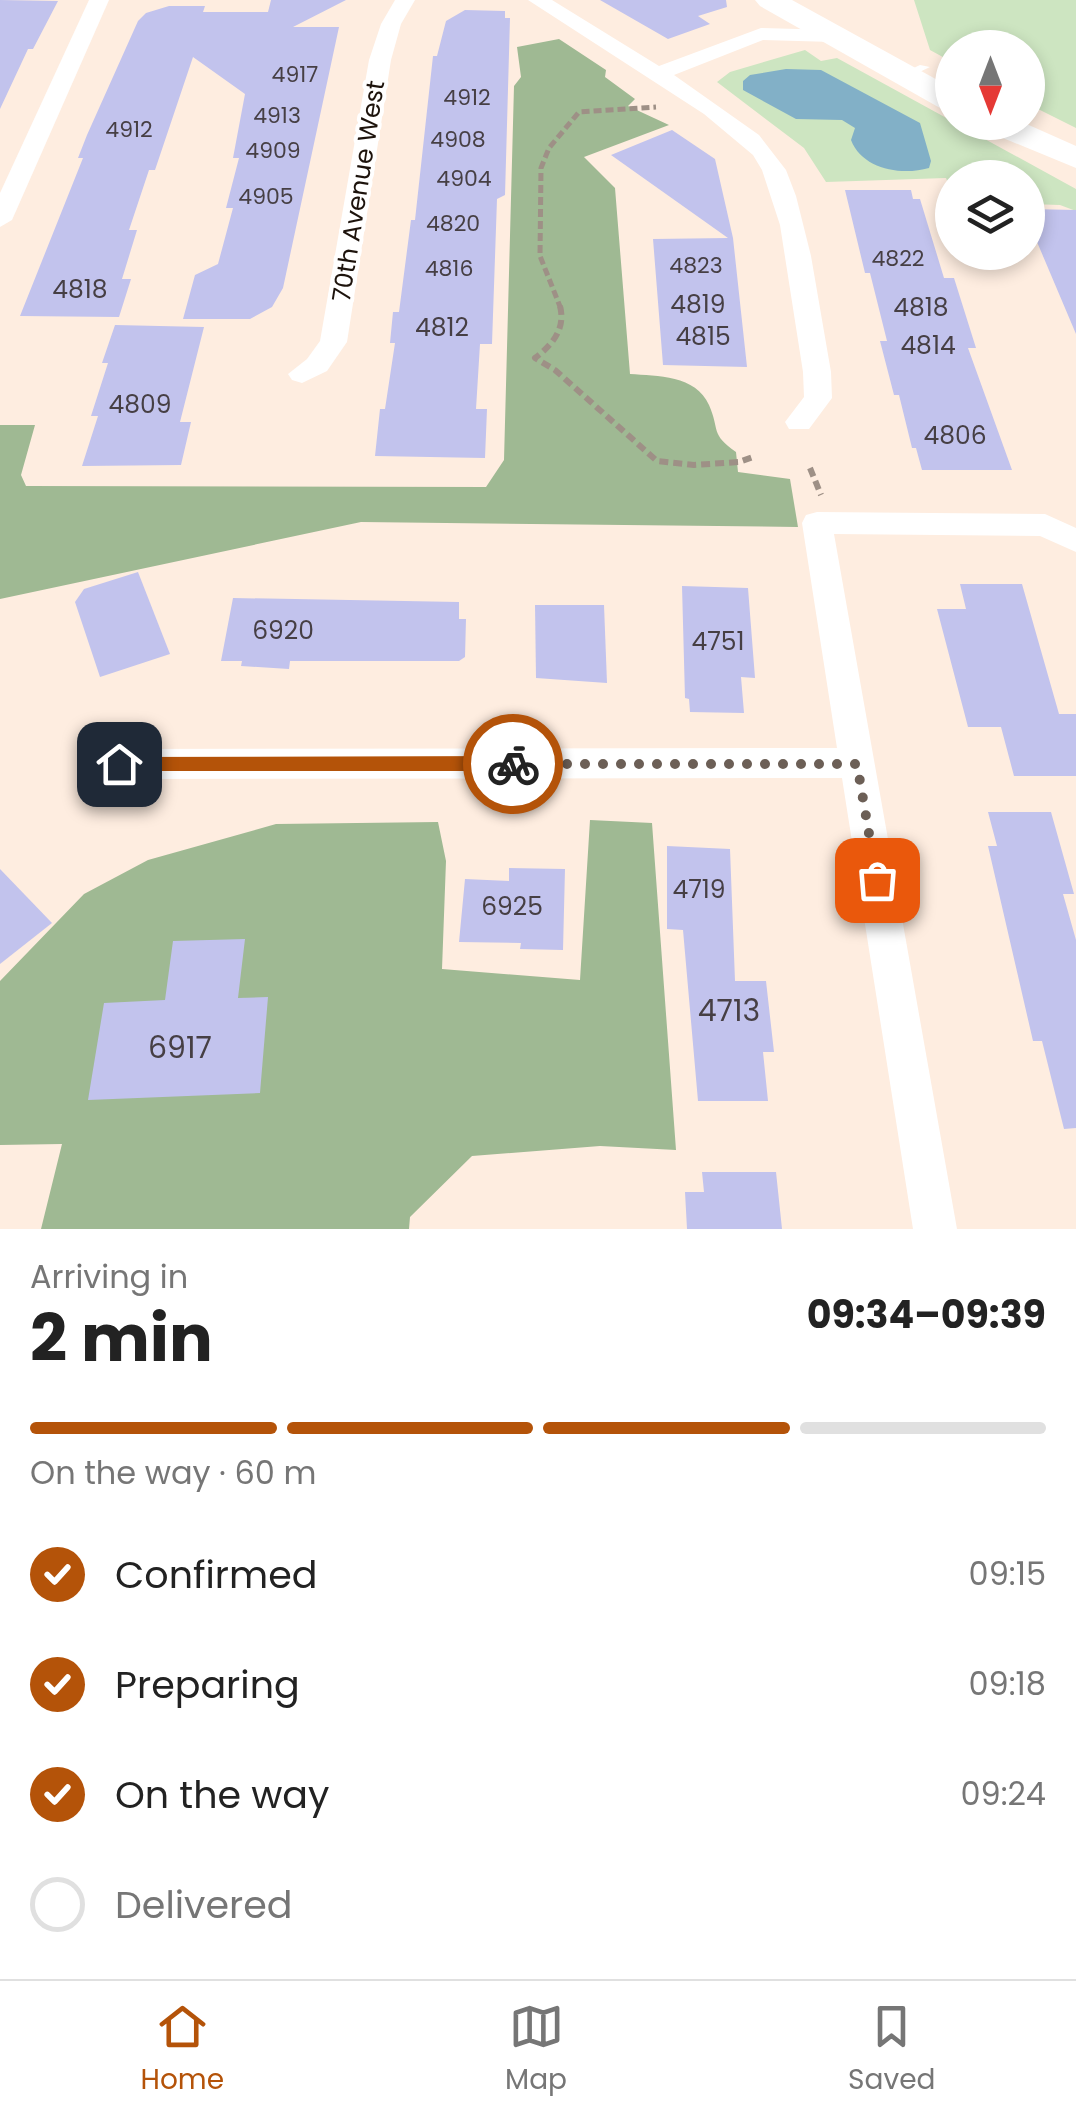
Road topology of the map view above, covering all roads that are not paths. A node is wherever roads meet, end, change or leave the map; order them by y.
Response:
1 (99, 0) edge
2 (405, 0) edge
3 (538, 0) edge
4 (800, 0) edge
5 (771, 1) edge
6 (762, 34) junction
7 (833, 36) junction
8 (914, 71) junction
9 (657, 74) junction
10 (935, 77) edge
11 (935, 88) edge
12 (0, 220) edge
13 (302, 374) dead end
14 (799, 422) dead end
15 (1076, 542) edge
16 (119, 764) dead end
17 (857, 764) junction
18 (935, 1229) edge

1 - 12 street
2 - 13 street, 70th Avenue West
3 - 9 street
4 - 8 main road
5 - 6 street
5 - 7 main road
6 - 7 street
6 - 9 street
7 - 8 main road
8 - 10 main road
8 - 11 main road
9 - 14 street
15 - 17 street
16 - 17 street
17 - 18 street

